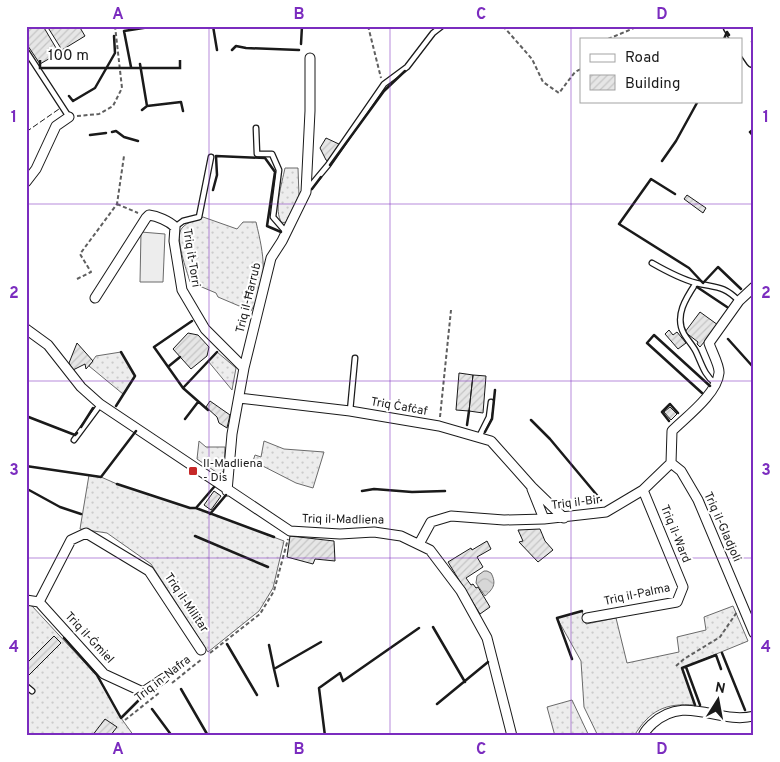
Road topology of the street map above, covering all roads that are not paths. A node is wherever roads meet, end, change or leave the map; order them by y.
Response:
1 (442, 26) edge
2 (731, 26) edge
3 (748, 26) edge
4 (754, 35) edge
5 (739, 38) edge
6 (742, 43) edge
7 (26, 51) edge
8 (310, 58) dead end
9 (754, 60) edge
10 (69, 117) joint
11 (256, 128) dead end
12 (212, 156) dead end
13 (26, 182) edge
14 (306, 192) junction
15 (175, 227) junction
16 (286, 232) junction
17 (652, 264) dead end
18 (696, 283) junction
19 (754, 287) edge
20 (95, 298) dead end
21 (739, 301) junction
22 (26, 329) edge
23 (355, 358) dead end
24 (244, 368) junction
25 (715, 383) junction
26 (239, 398) junction
27 (491, 402) dead end
28 (100, 404) junction
29 (350, 411) junction
30 (479, 437) junction
31 (74, 440) dead end
32 (671, 463) junction
33 (532, 487) junction
34 (644, 490) junction
35 (228, 491) junction
36 (564, 518) junction
37 (544, 519) junction
38 (419, 544) junction
39 (683, 587) joint
40 (26, 600) edge
41 (39, 602) junction
42 (588, 618) dead end
43 (754, 633) edge
44 (201, 650) dead end
45 (167, 682) road end
46 (26, 686) edge
47 (32, 691) dead end
48 (749, 718) edge
49 (754, 727) edge
50 (512, 736) edge
51 (643, 736) edge

1 - 14 lane
2 - 5 highway
3 - 4 highway
6 - 9 highway
7 - 10 lane
8 - 14 street, Triq il-Ħarrub
10 - 13 street
11 - 16 lane
12 - 15 lane
14 - 16 street, Triq il-Ħarrub
15 - 20 street, Triq it-Torri
15 - 24 street, Triq it-Torri
16 - 24 street, Triq il-Ħarrub
17 - 18 lane
18 - 21 lane
18 - 25 lane
19 - 21 street
21 - 25 street
22 - 28 street, Triq il-Madliena
23 - 29 lane
24 - 26 street, Triq il-Ħarrub
25 - 32 street
26 - 29 street, Triq Ċafċaf
26 - 35 street, Triq il-Ħarrub
27 - 30 lane
28 - 31 lane
28 - 35 street, Triq il-Madliena
29 - 30 street, Triq Ċafċaf
30 - 33 street, Triq Ċafċaf
32 - 34 street, Triq il-Bir
32 - 43 street, Triq il-Gladjoli
33 - 36 street, Triq Ċafċaf
33 - 37 street, Triq Ċafċaf
34 - 36 street, Triq il-Bir
34 - 39 street, Triq il-Ward
35 - 38 street, Triq il-Madliena
36 - 37 street, Triq il-Bir
37 - 38 street, Triq il-Bir
38 - 50 street, Triq il-Madliena
39 - 42 street, Triq il-Palma
40 - 41 street
41 - 44 street, Triq il-Militar
41 - 45 street, Triq il-Ġmiel
46 - 47 lane
48 - 49 street
48 - 51 street

